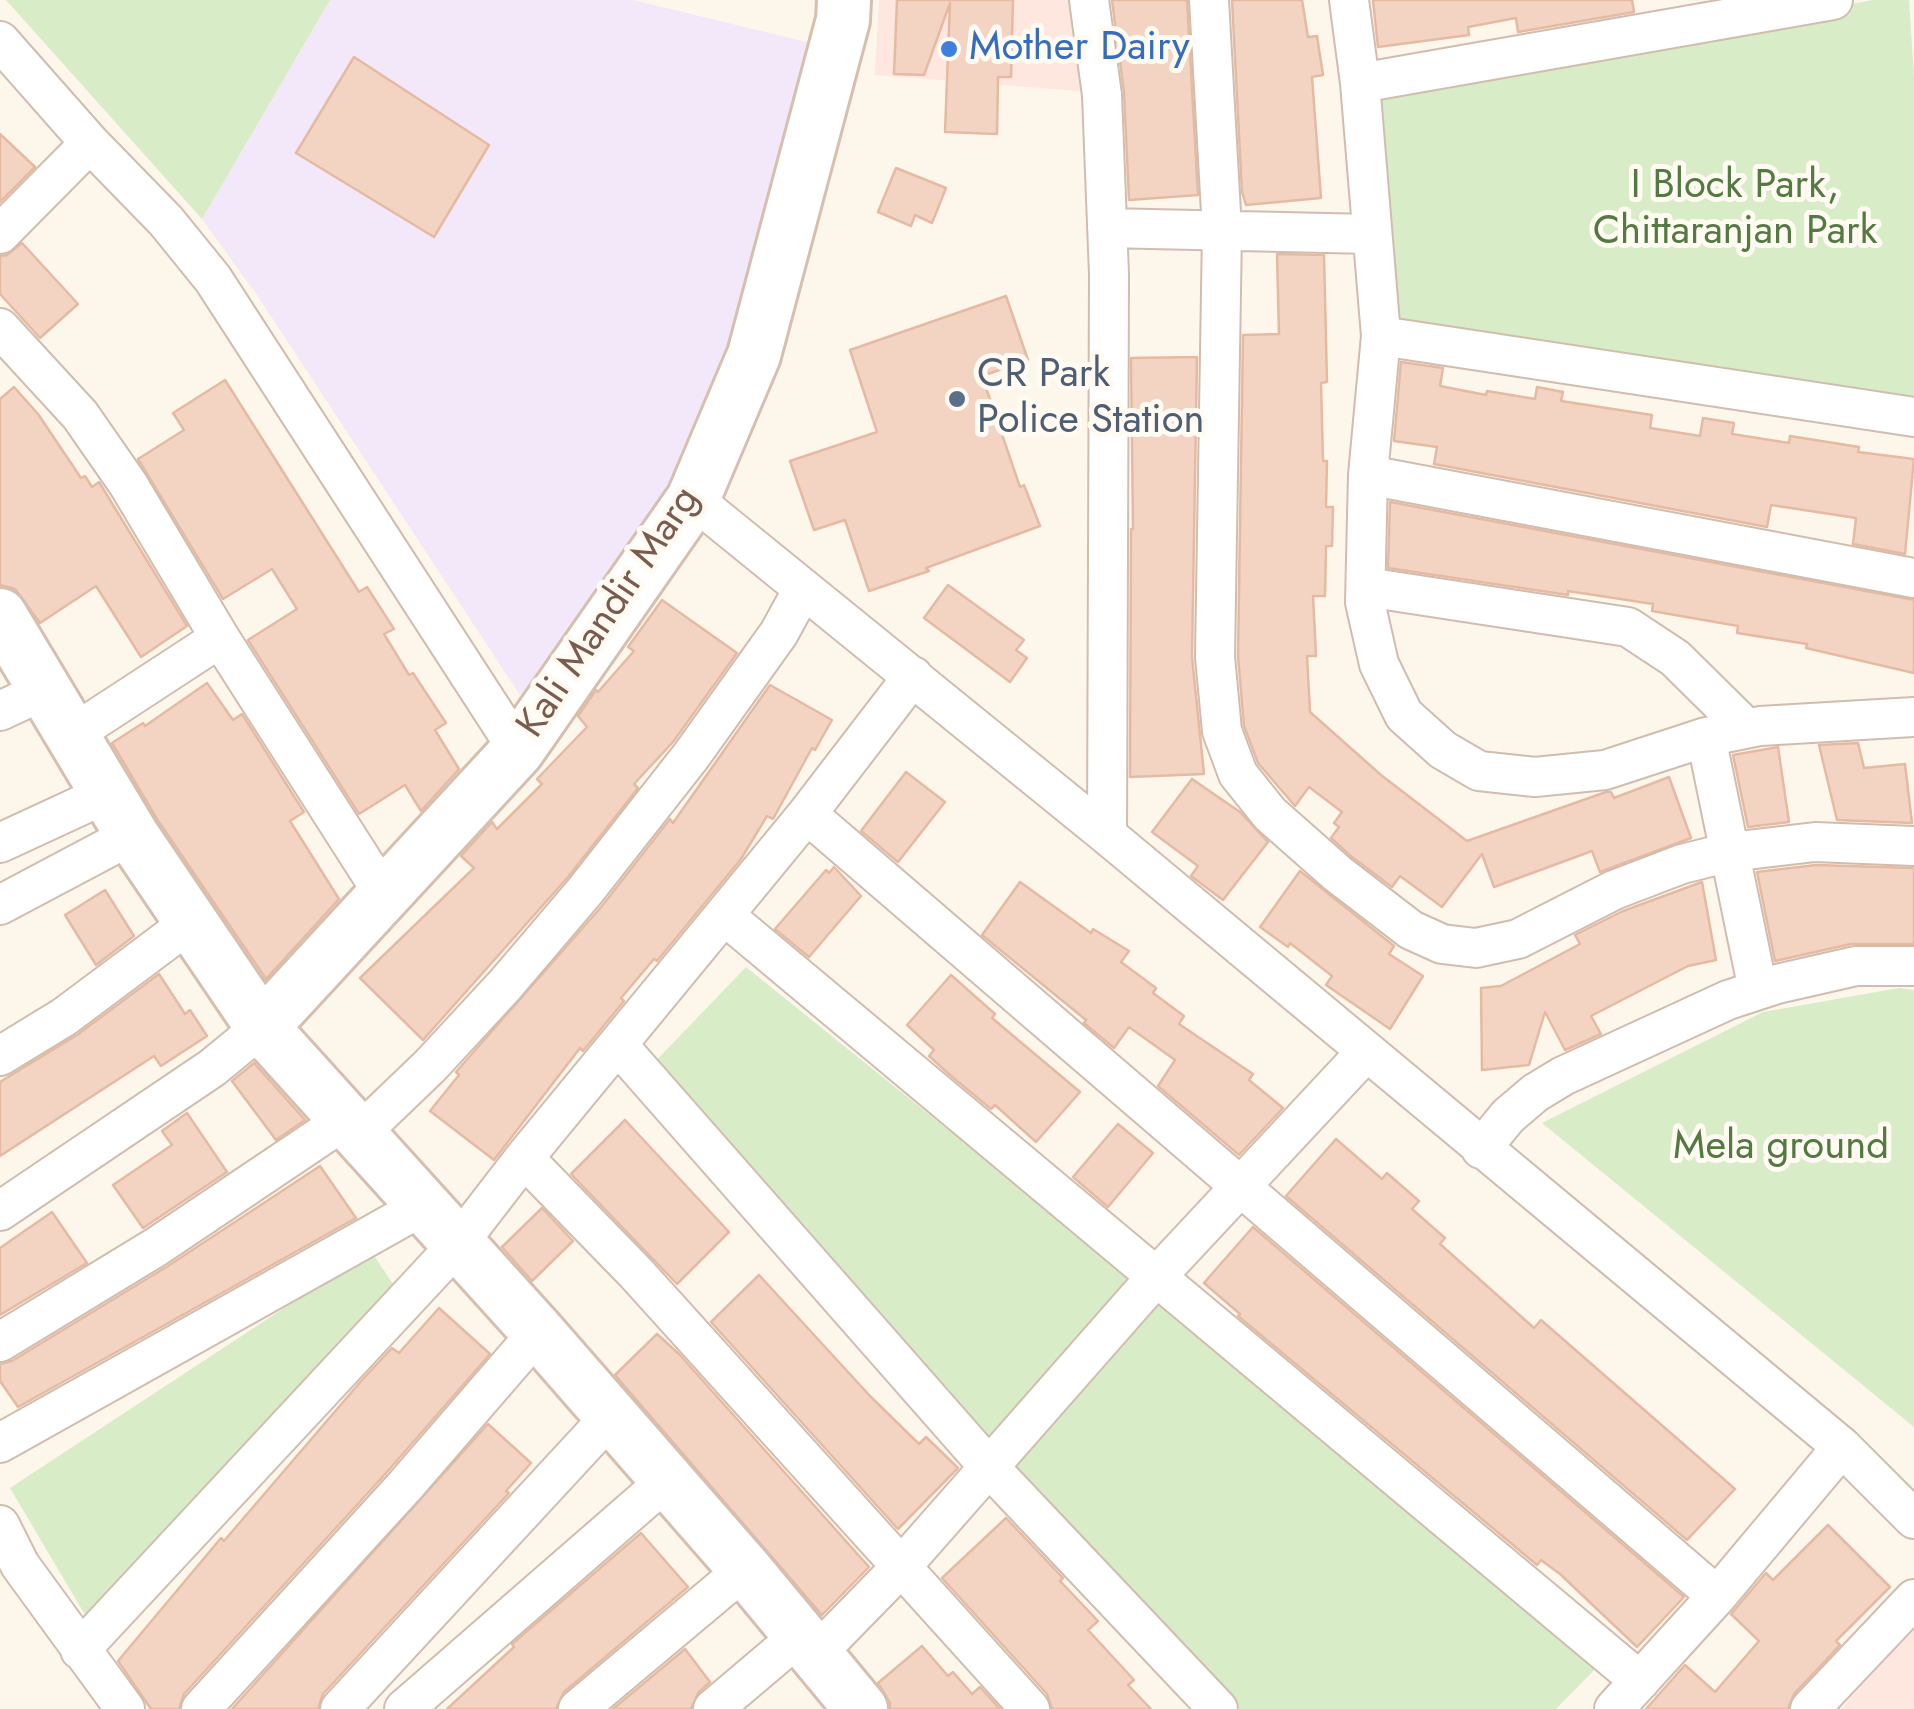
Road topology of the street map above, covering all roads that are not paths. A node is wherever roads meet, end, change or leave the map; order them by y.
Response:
1 (844, 0) edge
2 (1089, 0) edge
3 (1209, 0) edge
4 (1349, 0) edge
5 (1833, 0) edge
6 (0, 41) edge
7 (1360, 83) junction
8 (90, 143) junction
9 (1107, 228) junction
10 (1222, 230) junction
11 (0, 234) edge
12 (1370, 234) junction
13 (0, 328) edge
14 (1381, 336) junction
15 (1914, 417) edge
16 (1368, 475) junction
17 (693, 498) junction
18 (1914, 578) edge
19 (1366, 587) junction
20 (803, 589) junction
21 (0, 614) edge
22 (220, 638) junction
23 (913, 676) junction
24 (23, 701) edge
25 (1914, 717) edge
26 (1746, 728) junction
27 (74, 734) junction
28 (1706, 736) junction
29 (518, 750) junction
30 (120, 814) junction
31 (807, 814) junction
32 (1107, 836) junction
33 (0, 843) edge
34 (1914, 846) edge
35 (1730, 852) junction
36 (384, 893) junction
37 (0, 906) edge
38 (724, 916) junction
39 (191, 922) junction
40 (1914, 966) edge
41 (1758, 990) junction
42 (262, 1027) junction
43 (618, 1044) junction
44 (1366, 1052) junction
45 (0, 1056) edge
46 (352, 1128) junction
47 (1481, 1149) junction
48 (524, 1158) junction
49 (1241, 1186) junction
50 (422, 1206) junction
51 (0, 1211) edge
52 (457, 1245) junction
53 (1156, 1278) junction
54 (538, 1332) junction
55 (0, 1342) edge
56 (610, 1418) junction
57 (0, 1443) edge
58 (1842, 1447) junction
59 (989, 1467) junction
60 (666, 1481) junction
61 (1914, 1519) edge
62 (0, 1525) edge
63 (901, 1568) junction
64 (745, 1569) junction
65 (1717, 1596) junction
66 (1914, 1598) edge
67 (807, 1646) junction
68 (80, 1650) junction
69 (1640, 1681) junction
70 (125, 1709) edge
71 (201, 1709) edge
72 (340, 1709) edge
73 (404, 1709) edge
74 (578, 1709) edge
75 (713, 1709) edge
76 (861, 1709) edge
77 (1030, 1709) edge
78 (1218, 1709) edge
79 (1614, 1709) edge
80 (1810, 1709) edge

1 - 17 street, Kali Mandir Marg
2 - 9 street
3 - 10 street
4 - 7 street
5 - 7 street
6 - 8 street
7 - 12 street
8 - 11 street
8 - 29 street
9 - 10 street
9 - 32 street
10 - 12 street
10 - 35 street
12 - 14 street
13 - 22 street
14 - 15 street
14 - 16 street
16 - 18 street
16 - 19 street
17 - 20 street
17 - 29 street, Kali Mandir Marg
19 - 26 street
19 - 28 street
20 - 23 street
20 - 46 street
21 - 24 street
22 - 27 street
22 - 36 street
23 - 31 street
23 - 32 street
24 - 27 street
25 - 26 street
26 - 28 street
27 - 30 street
28 - 35 street
29 - 36 street, Kali Mandir Marg
30 - 33 street
30 - 37 street
30 - 39 street
31 - 38 street
31 - 49 street
32 - 44 street
34 - 35 street
35 - 41 street
36 - 42 street, Kali Mandir Marg
38 - 43 street
38 - 53 street
39 - 42 street
39 - 45 street
40 - 41 street
41 - 47 street
42 - 46 street
42 - 51 street
43 - 48 street
43 - 59 street
44 - 47 street
44 - 49 street
46 - 50 street
46 - 55 street
47 - 58 street
48 - 52 street
48 - 63 street
49 - 53 street
49 - 65 street
50 - 52 street
50 - 57 street
52 - 54 street
52 - 68 street
53 - 59 street
53 - 69 street
54 - 56 street
54 - 71 street
56 - 60 street
56 - 72 street
58 - 61 street
58 - 65 street
59 - 63 street
59 - 78 street
60 - 64 street
60 - 73 street
62 - 68 street
63 - 67 street
63 - 77 street
64 - 67 street
64 - 74 street
65 - 69 street
66 - 80 street
67 - 75 street
67 - 76 street
68 - 70 street
69 - 79 street

